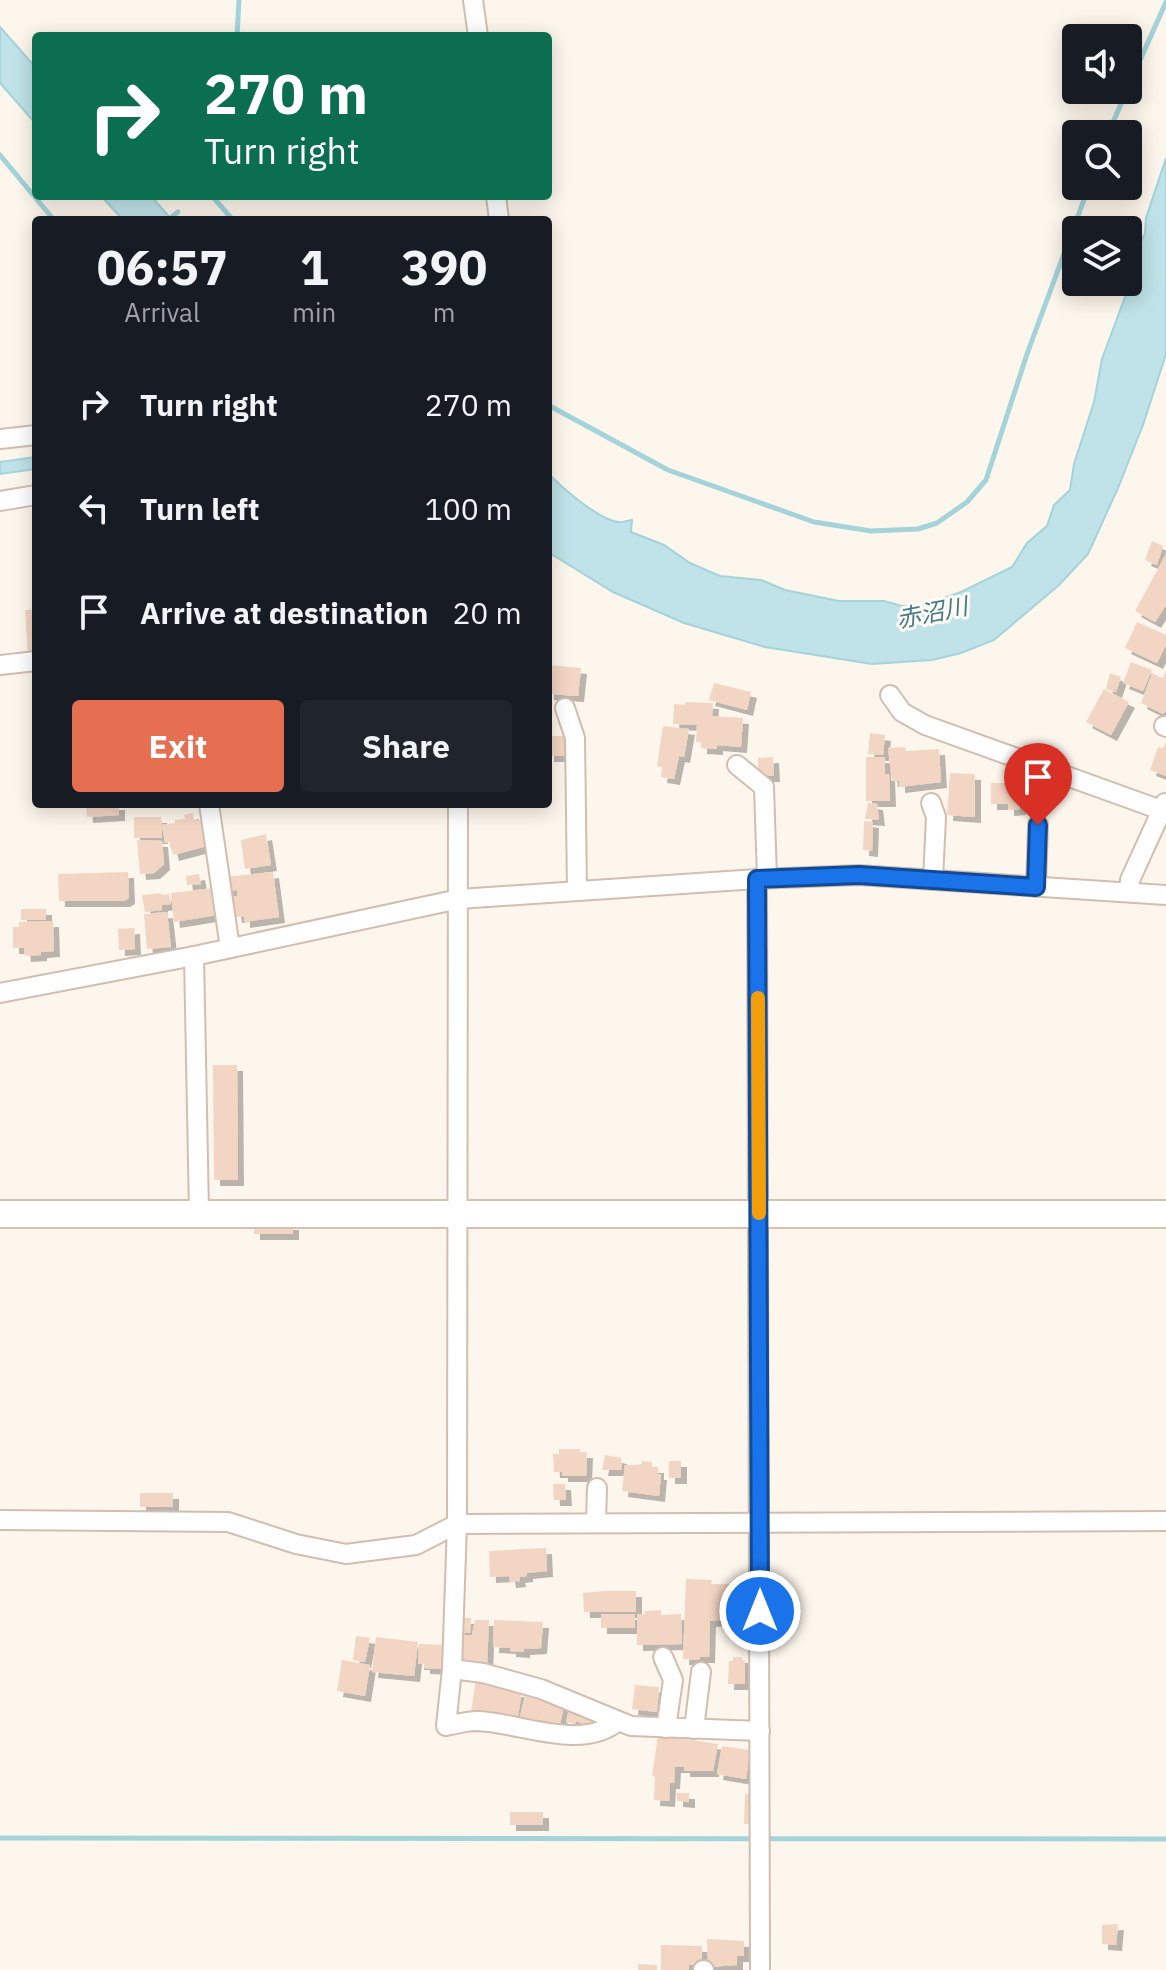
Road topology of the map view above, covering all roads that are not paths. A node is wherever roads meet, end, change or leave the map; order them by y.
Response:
1 (473, 0) edge
2 (477, 32) edge
3 (32, 435) edge
4 (0, 439) edge
5 (32, 496) edge
6 (0, 501) edge
7 (32, 661) edge
8 (0, 665) edge
9 (890, 695) dead end
10 (565, 708) dead end
11 (737, 765) dead end
12 (931, 803) dead end
13 (1163, 806) edge
14 (210, 808) edge
15 (458, 808) edge
16 (1038, 825) dead end
17 (762, 878) junction
18 (933, 880) junction
19 (1036, 887) junction
20 (577, 891) junction
21 (1129, 892) junction
22 (1166, 895) edge
23 (459, 899) junction
24 (230, 948) junction
25 (194, 956) junction
26 (0, 993) edge
27 (199, 1213) junction
28 (459, 1213) junction
29 (759, 1213) junction
30 (0, 1214) edge
31 (1166, 1214) edge
32 (597, 1488) dead end
33 (0, 1520) edge
34 (759, 1521) junction
35 (1166, 1521) edge
36 (596, 1522) junction
37 (457, 1524) junction
38 (663, 1657) dead end
39 (452, 1669) junction
40 (701, 1672) dead end
41 (618, 1721) junction
42 (666, 1728) junction
43 (694, 1729) junction
44 (760, 1731) junction
45 (760, 1970) edge

1 - 2 street
3 - 4 street
5 - 6 street
7 - 8 street
9 - 13 street
10 - 20 street
11 - 17 street
12 - 18 street
13 - 21 street
14 - 24 street
15 - 23 street
16 - 19 street
17 - 18 street
17 - 20 street
17 - 29 street
18 - 19 street
19 - 21 street
20 - 23 street
21 - 22 street
23 - 24 street
23 - 28 street
24 - 25 street
25 - 26 street
25 - 27 street
27 - 28 street
27 - 30 street
28 - 29 street
28 - 37 street
29 - 31 street
29 - 34 street
32 - 36 street
33 - 37 street
34 - 35 street
34 - 36 street
34 - 44 street
36 - 37 street
37 - 39 street
38 - 42 street
39 - 41 street
39 - 41 street
40 - 43 street
41 - 42 street
42 - 43 street
43 - 44 street
44 - 45 street

